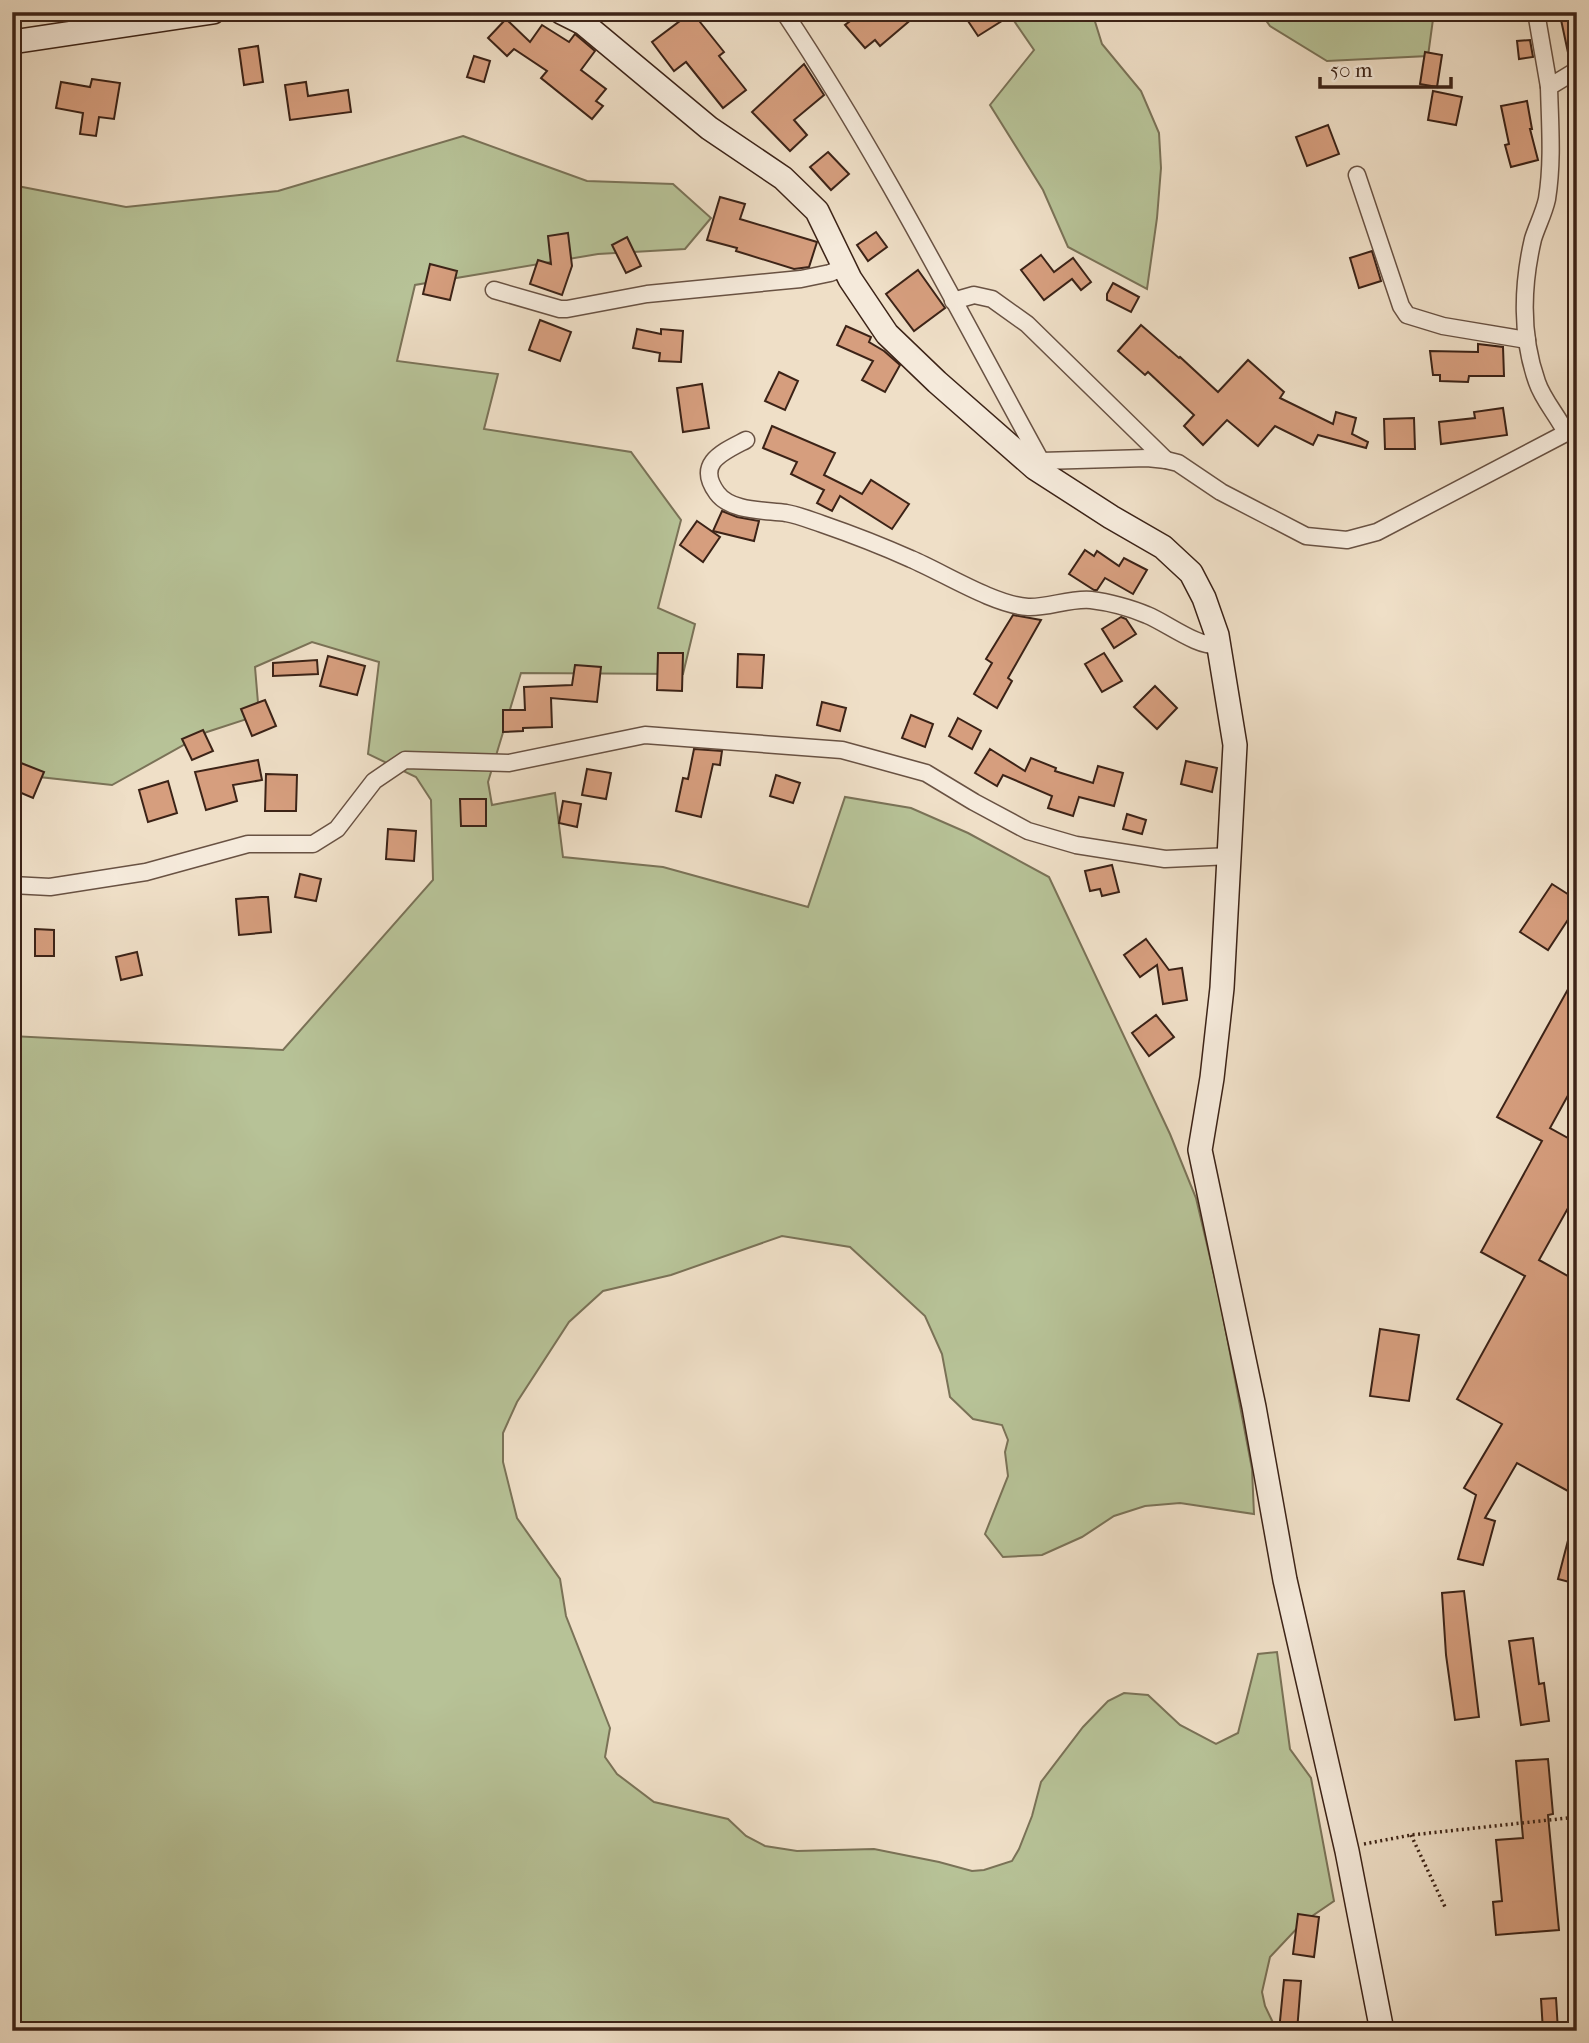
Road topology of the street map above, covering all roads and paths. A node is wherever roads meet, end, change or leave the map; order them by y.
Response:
1 (214, 12) edge
2 (561, 12) edge
3 (784, 12) edge
4 (1536, 12) edge
5 (12, 42) edge
6 (1577, 70) edge
7 (1549, 87) junction
8 (1357, 175) dead end
9 (845, 267) junction
10 (494, 290) dead end
11 (953, 301) junction
12 (1527, 340) junction
13 (1571, 431) edge
14 (746, 440) dead end
15 (1166, 460) junction
16 (1038, 465) junction
17 (1219, 645) junction
18 (1231, 856) junction
19 (12, 885) edge
20 (1577, 1817) edge
21 (1412, 1835) junction
22 (1371, 1841) dead end
23 (1446, 1909) dead end
24 (1382, 2031) edge

1 - 5 street
2 - 9 street
3 - 11 street
4 - 7 street
6 - 7 street
7 - 12 street
8 - 12 street
9 - 10 street
9 - 16 street
11 - 15 street
11 - 16 street
12 - 13 street
13 - 15 street
14 - 17 street
15 - 16 street
16 - 17 street
17 - 18 street
18 - 19 street
18 - 24 street
20 - 21 path
21 - 22 path
21 - 23 path

